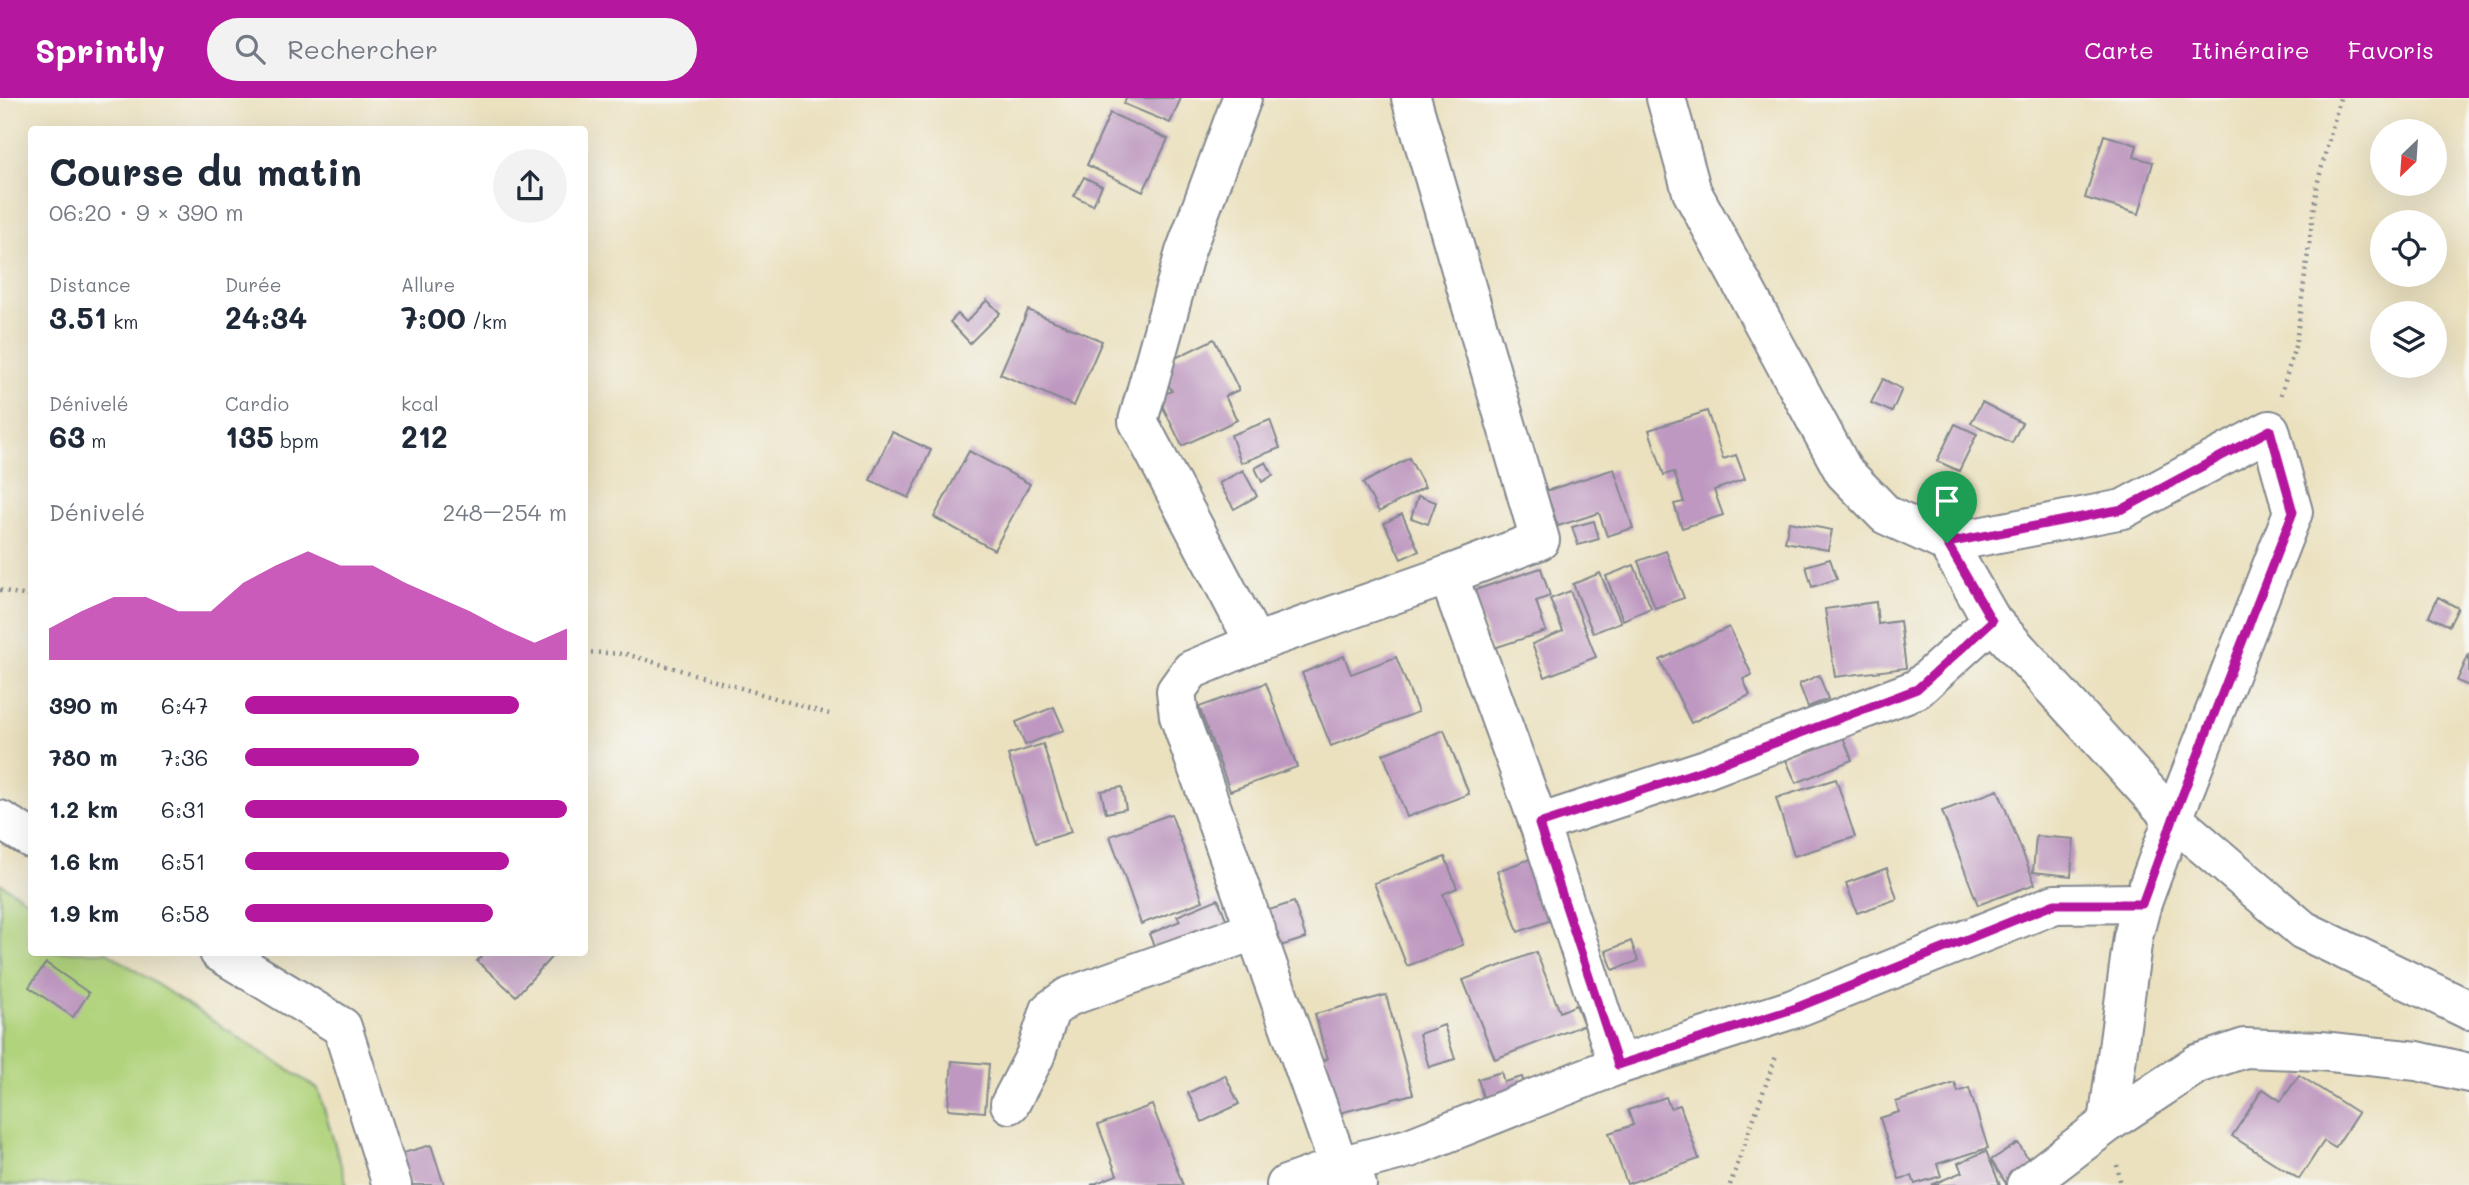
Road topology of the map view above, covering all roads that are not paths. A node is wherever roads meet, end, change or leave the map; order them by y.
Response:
1 (1242, 98) edge
2 (1411, 98) edge
3 (1666, 98) edge
4 (1947, 543) junction
5 (1448, 575) junction
6 (1992, 621) junction
7 (1255, 643) junction
8 (2173, 819) junction
9 (0, 820) edge
10 (1539, 824) junction
11 (28, 837) edge
12 (2142, 904) junction
13 (1256, 930) junction
14 (226, 956) edge
15 (2469, 1010) edge
16 (1618, 1065) junction
17 (2469, 1073) edge
18 (1010, 1104) dead end
19 (2108, 1123) junction
20 (1348, 1175) edge
21 (392, 1185) edge
22 (1286, 1185) edge
23 (2026, 1185) edge

1 - 7 street
2 - 5 street
3 - 4 street
4 - 6 street
4 - 8 street
5 - 7 street
5 - 10 street
6 - 8 street
6 - 10 street
7 - 13 street
8 - 12 street
8 - 15 street
9 - 11 street
10 - 16 street
12 - 16 street
12 - 19 street
13 - 18 street
13 - 20 street
14 - 21 street
16 - 20 street
17 - 19 street
19 - 23 street
20 - 22 street

